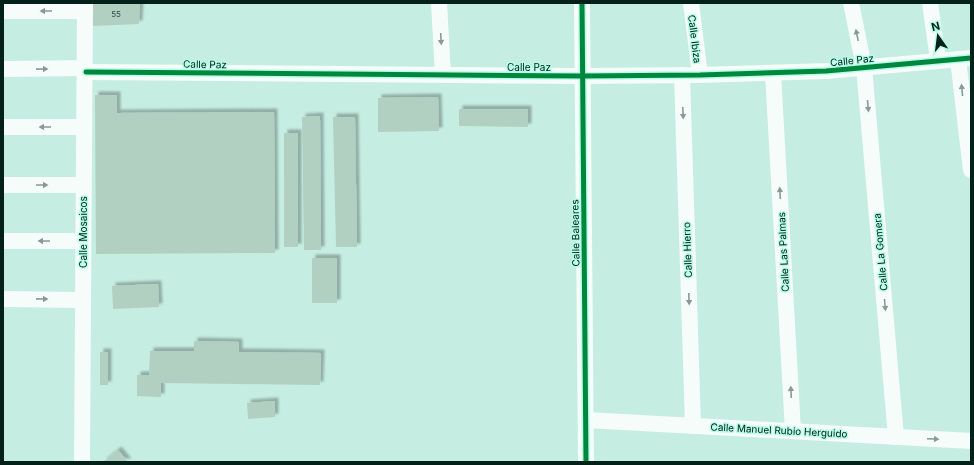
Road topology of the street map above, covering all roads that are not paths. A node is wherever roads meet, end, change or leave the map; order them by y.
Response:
1 (439, 3) edge
2 (582, 3) edge
3 (691, 3) edge
4 (851, 3) edge
5 (930, 3) edge
6 (85, 7) edge
7 (3, 11) edge
8 (965, 58) edge
9 (938, 60) junction
10 (864, 67) junction
11 (3, 69) edge
12 (85, 70) junction
13 (773, 73) junction
14 (682, 74) junction
15 (443, 75) junction
16 (700, 75) junction
17 (582, 76) junction
18 (3, 127) edge
19 (84, 127) junction
20 (971, 170) edge
21 (3, 185) edge
22 (84, 185) junction
23 (3, 241) edge
24 (84, 241) junction
25 (3, 299) edge
26 (83, 300) junction
27 (586, 420) junction
28 (693, 426) junction
29 (793, 431) junction
30 (896, 437) junction
31 (971, 441) edge
32 (82, 462) edge
33 (586, 462) edge

1 -> 15 street
2 - 17 street, Calle Baleares
3 - 16 street, Calle Ibiza
10 -> 4 street, Calle La Gomera
5 - 9 street
6 -> 7 street
6 - 12 street, Calle Mosaicos
8 - 9 street, Calle Paz
20 -> 8 street
9 - 10 street, Calle Paz
10 - 13 street, Calle Paz
10 -> 30 street, Calle La Gomera
11 -> 12 street, Calle Paz
12 - 15 street, Calle Paz
12 - 19 street, Calle Mosaicos
13 - 16 street, Calle Paz
29 -> 13 street, Calle Las Palmas
14 - 16 street, Calle Paz
14 - 17 street, Calle Paz
14 -> 28 street, Calle Hierro
15 - 17 street, Calle Paz
17 - 27 street, Calle Baleares
19 -> 18 street
19 - 22 street, Calle Mosaicos
21 -> 22 street
22 - 24 street, Calle Mosaicos
24 -> 23 street
24 - 26 street, Calle Mosaicos
25 -> 26 street
26 - 32 street, Calle Mosaicos
27 - 28 street, Calle Manuel Rubio Herguido
27 - 33 street, Calle Baleares
28 - 29 street, Calle Manuel Rubio Herguido
29 - 30 street, Calle Manuel Rubio Herguido
30 -> 31 street, Calle Manuel Rubio Herguido

